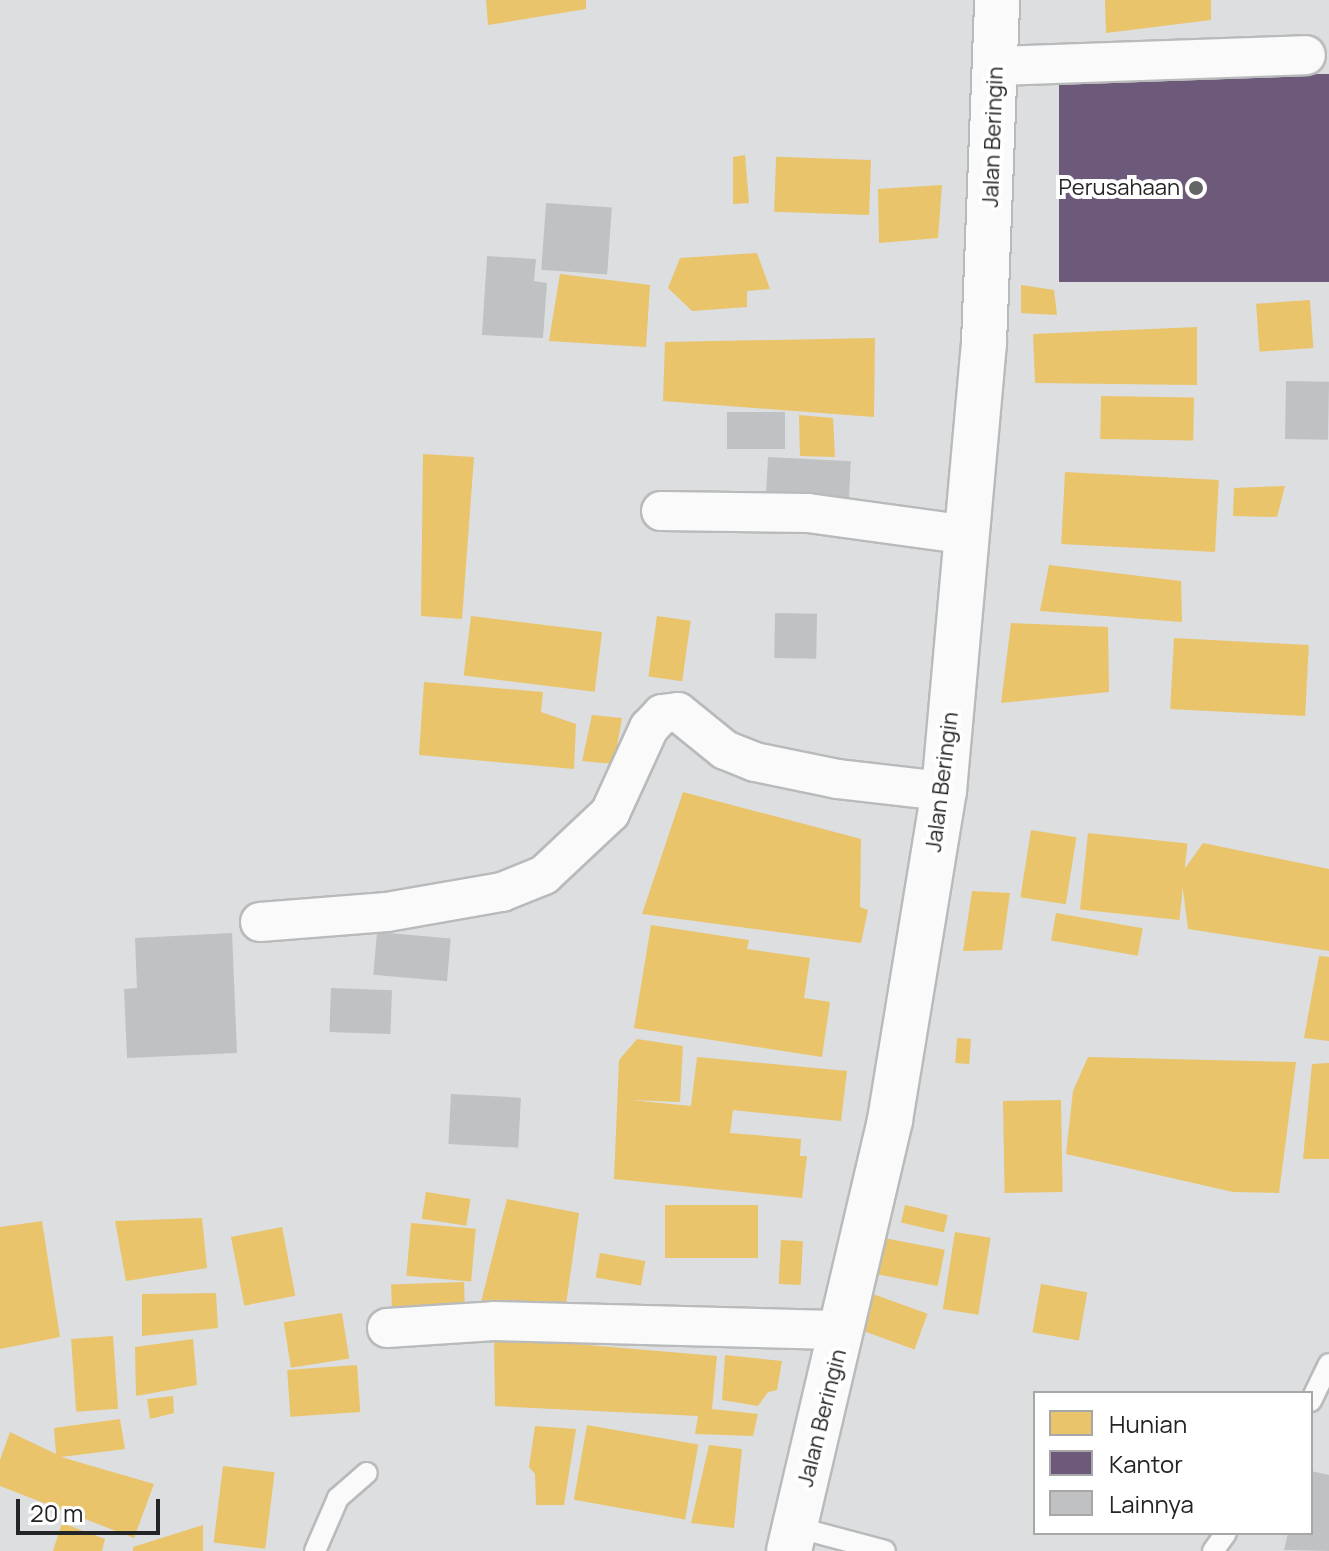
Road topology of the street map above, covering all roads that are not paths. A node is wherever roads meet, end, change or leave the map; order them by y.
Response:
1 (997, 0) edge
2 (1306, 55) dead end
3 (995, 66) junction
4 (661, 511) dead end
5 (969, 535) junction
6 (944, 791) junction
7 (260, 922) dead end
8 (387, 1328) dead end
9 (843, 1330) junction
10 (1329, 1364) edge
11 (1313, 1397) edge
12 (367, 1473) dead end
13 (792, 1539) edge
14 (315, 1551) edge
15 (885, 1551) edge

1 - 3 street, Jalan Beringin
2 - 3 street
3 - 5 street, Jalan Beringin
4 - 5 street
5 - 6 street, Jalan Beringin
6 - 7 street
6 - 9 street, Jalan Beringin
8 - 9 street
9 - 13 street, Jalan Beringin
10 - 11 lane
12 - 14 lane
13 - 15 lane

